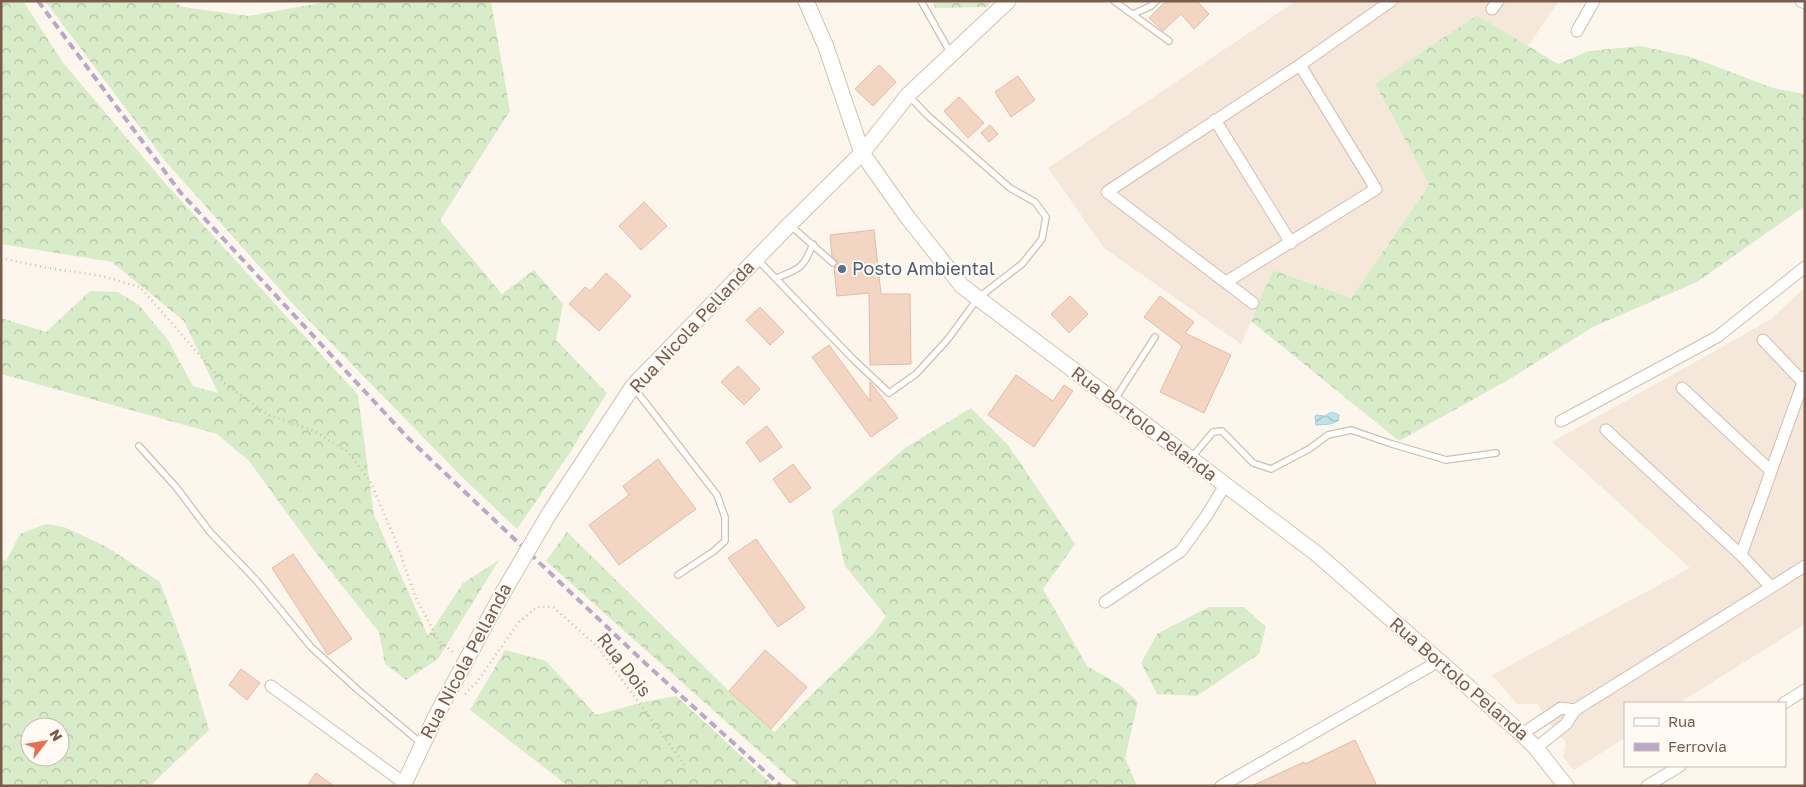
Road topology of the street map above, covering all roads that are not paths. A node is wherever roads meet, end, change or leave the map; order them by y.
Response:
1 (806, 1) edge
2 (921, 1) edge
3 (1008, 1) edge
4 (1114, 1) edge
5 (1156, 1) edge
6 (1390, 1) edge
7 (1594, 1) edge
8 (1801, 1) edge
9 (1805, 3) edge
10 (1133, 14) junction
11 (1577, 31) dead end
12 (1169, 41) dead end
13 (951, 54) junction
14 (1300, 65) junction
15 (908, 95) junction
16 (1215, 120) junction
17 (862, 153) junction
18 (789, 225) junction
19 (1291, 243) junction
20 (813, 244) junction
21 (756, 258) junction
22 (833, 263) dead end
23 (1805, 266) edge
24 (777, 278) junction
25 (1226, 282) junction
26 (978, 298) junction
27 (1252, 303) dead end
28 (1155, 336) dead end
29 (1763, 340) dead end
30 (1804, 379) edge
31 (633, 386) junction
32 (1682, 388) dead end
33 (1114, 401) junction
34 (1561, 421) dead end
35 (1606, 430) dead end
36 (139, 446) dead end
37 (1496, 453) dead end
38 (1190, 458) junction
39 (1771, 471) junction
40 (1225, 485) junction
41 (1741, 555) junction
42 (1805, 566) edge
43 (678, 574) dead end
44 (1771, 587) junction
45 (1105, 602) dead end
46 (1439, 661) junction
47 (271, 686) dead end
48 (1805, 690) edge
49 (1786, 702) edge
50 (1575, 710) junction
51 (1522, 734) junction
52 (422, 744) junction
53 (1536, 748) junction
54 (1678, 767) edge
55 (403, 784) edge
56 (1221, 786) edge
57 (1566, 786) edge
58 (1647, 786) edge

1 - 17 street, Rua Bortolo Pelanda
2 - 13 lane
3 - 13 street, Rua Nicola Pellanda
4 - 10 lane
5 - 10 lane
6 - 14 street
7 - 11 street
8 - 9 street
10 - 12 lane
13 - 15 street, Rua Nicola Pellanda
14 - 16 street
14 - 19 street
15 - 17 street, Rua Nicola Pellanda
15 - 26 lane
16 - 19 street
16 - 25 street
17 - 18 street, Rua Nicola Pellanda
17 - 26 street, Rua Bortolo Pelanda
18 - 20 lane
18 - 21 street, Rua Nicola Pellanda
19 - 25 street
20 - 22 lane
20 - 24 lane
21 - 24 lane
21 - 31 street, Rua Nicola Pellanda
23 - 34 street
24 - 26 lane
25 - 27 street
26 - 33 street, Rua Bortolo Pelanda
28 - 33 lane
29 - 30 street
30 - 39 street
31 - 43 lane
31 - 52 street, Rua Nicola Pellanda, bridge
32 - 39 street
33 - 38 street, Rua Bortolo Pelanda
35 - 41 street
36 - 52 lane
37 - 38 lane
38 - 40 street, Rua Bortolo Pelanda
39 - 41 street
40 - 45 street
40 - 46 street, Rua Bortolo Pelanda
41 - 44 street
42 - 44 street
44 - 50 street
46 - 51 street, Rua Bortolo Pelanda
46 - 56 street
47 - 55 street
48 - 49 street
50 - 51 street
50 - 53 street
51 - 53 street, Rua Bortolo Pelanda
52 - 55 street, Rua Nicola Pellanda
53 - 57 street, Rua Bortolo Pelanda
54 - 58 street

